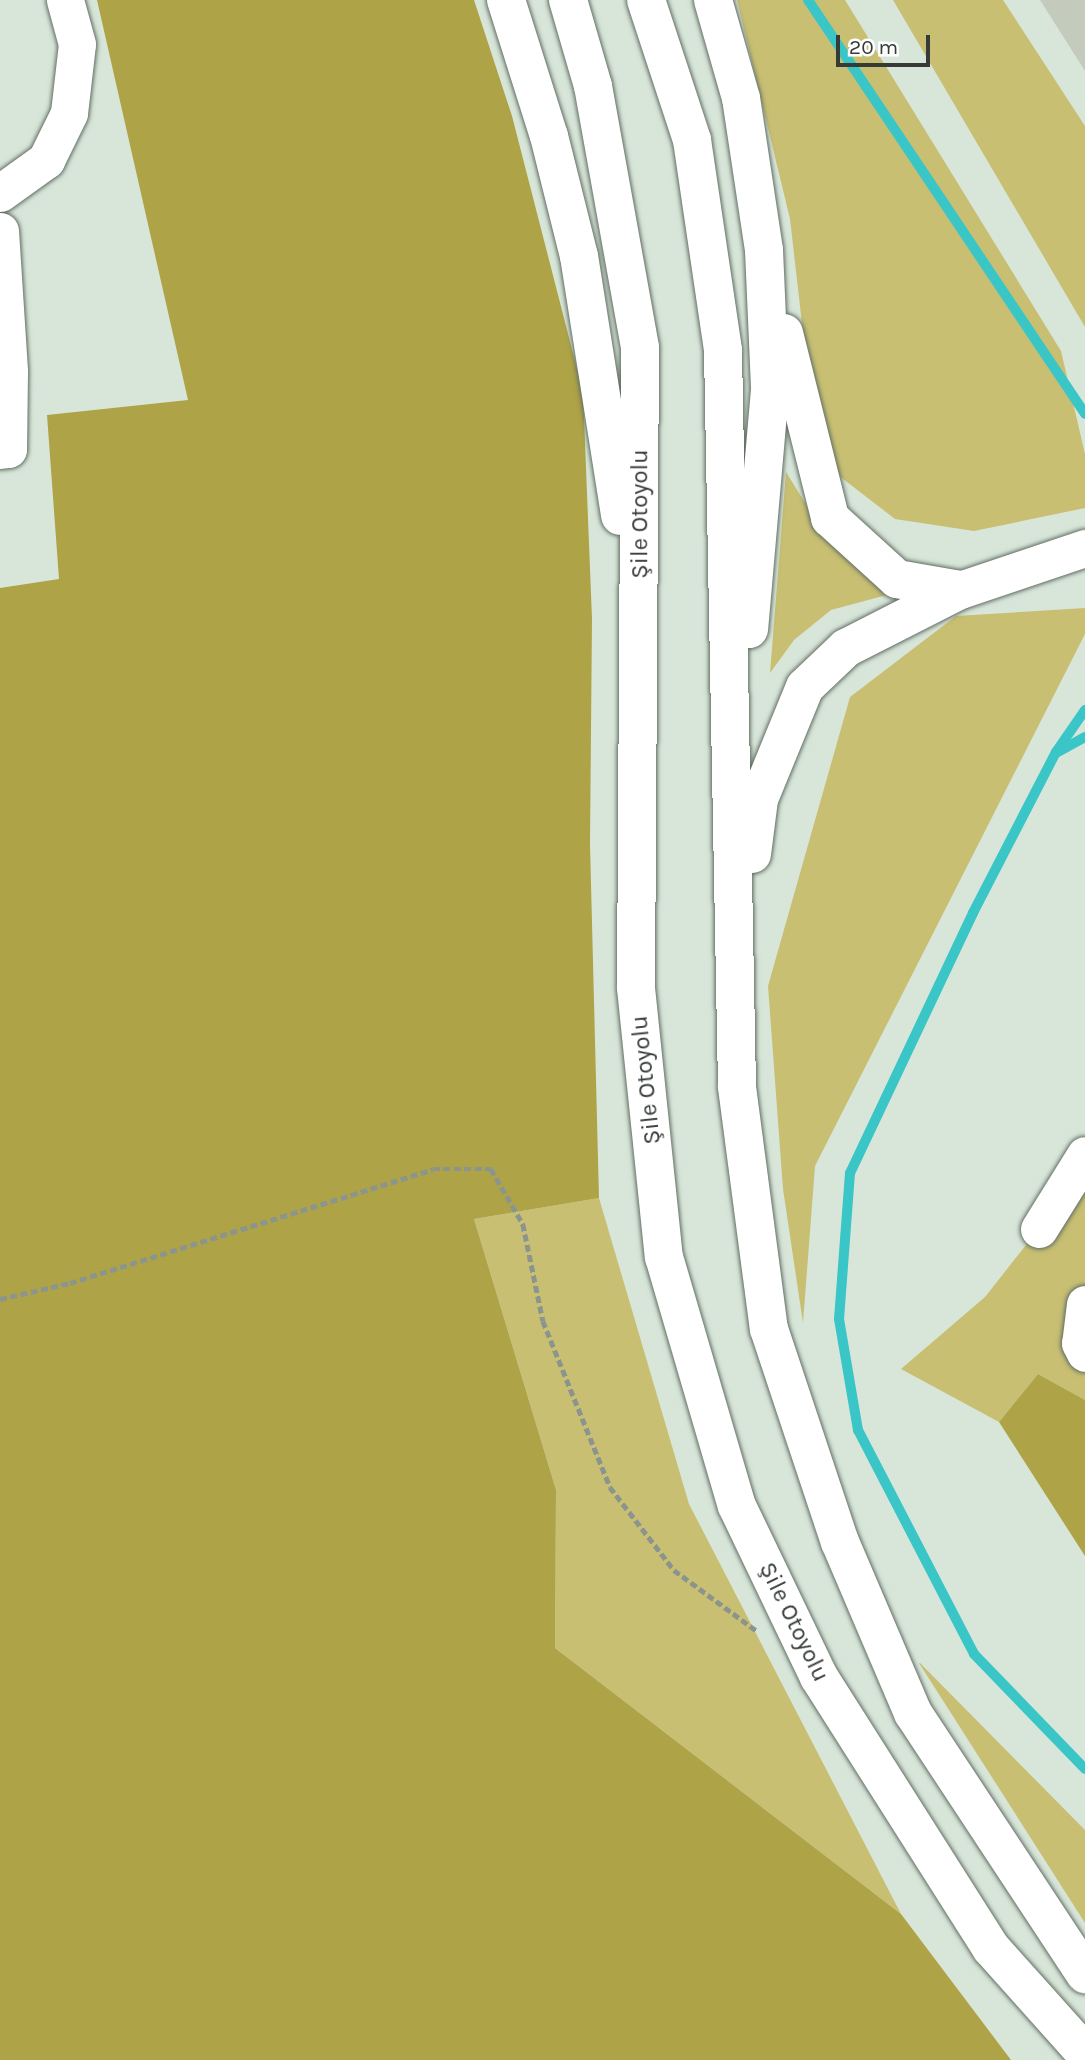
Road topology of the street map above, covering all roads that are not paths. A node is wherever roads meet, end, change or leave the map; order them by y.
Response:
1 (65, 0) edge
2 (506, 0) edge
3 (568, 0) edge
4 (646, 0) edge
5 (713, 0) edge
6 (0, 193) edge
7 (0, 231) edge
8 (764, 250) junction
9 (4, 449) edge
10 (1085, 548) edge
11 (960, 590) junction
12 (639, 726) junction
13 (731, 766) junction
14 (735, 984) junction
15 (1085, 1155) edge
16 (1039, 1229) dead end
17 (1085, 1304) edge
18 (1085, 1353) edge
19 (1085, 1974) edge
20 (1085, 2053) edge

1 - 6 street
2 - 12 highway
3 - 12 highway, Şile Otoyolu
4 - 13 highway
5 - 8 highway
7 - 9 street
8 - 11 highway
8 - 13 highway
10 - 11 street
11 - 14 highway
12 - 20 highway, Şile Otoyolu
13 - 14 highway
14 - 19 highway
15 - 16 street
17 - 18 street

